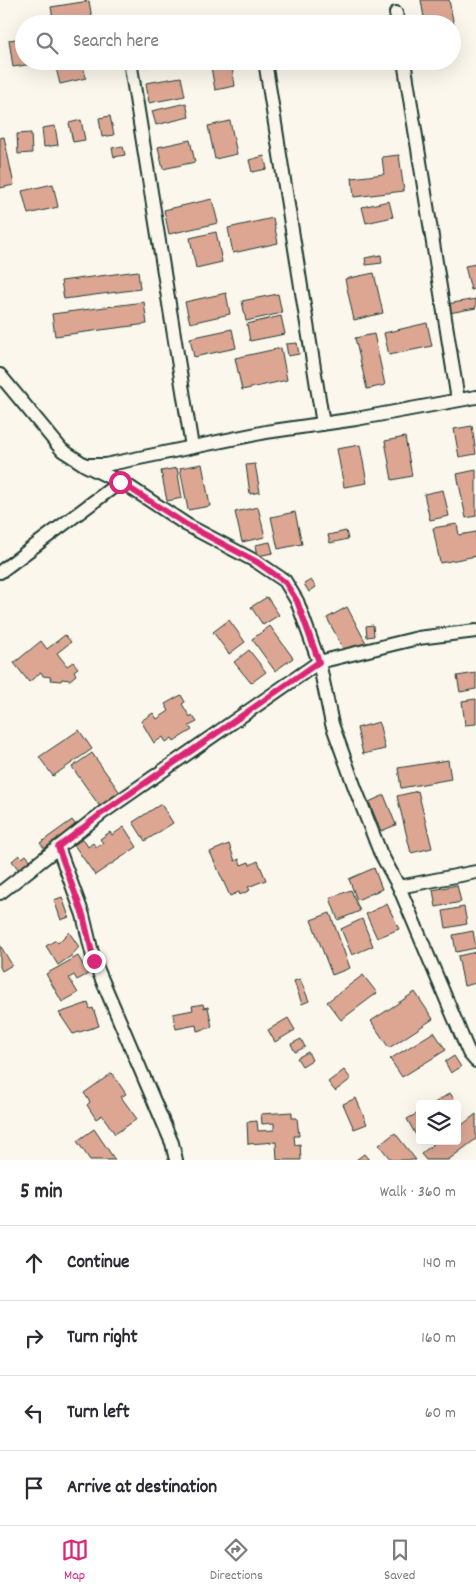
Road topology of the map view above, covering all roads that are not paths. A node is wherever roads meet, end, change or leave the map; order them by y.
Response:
1 (131, 70) edge
2 (266, 70) edge
3 (405, 70) edge
4 (0, 375) edge
5 (476, 397) edge
6 (458, 400) junction
7 (323, 424) junction
8 (192, 448) junction
9 (85, 465) junction
10 (120, 482) junction
11 (0, 572) edge
12 (476, 631) edge
13 (319, 662) junction
14 (58, 847) junction
15 (476, 872) edge
16 (399, 887) junction
17 (0, 893) edge
18 (476, 1061) edge
19 (176, 1160) edge

1 - 8 street
2 - 7 street
3 - 6 street
4 - 9 street
5 - 6 street
6 - 7 street
7 - 8 street
8 - 9 street
9 - 10 street
10 - 11 street
10 - 13 street
12 - 13 street
13 - 14 street
13 - 16 street
14 - 17 street
14 - 19 street
15 - 16 street
16 - 18 street

